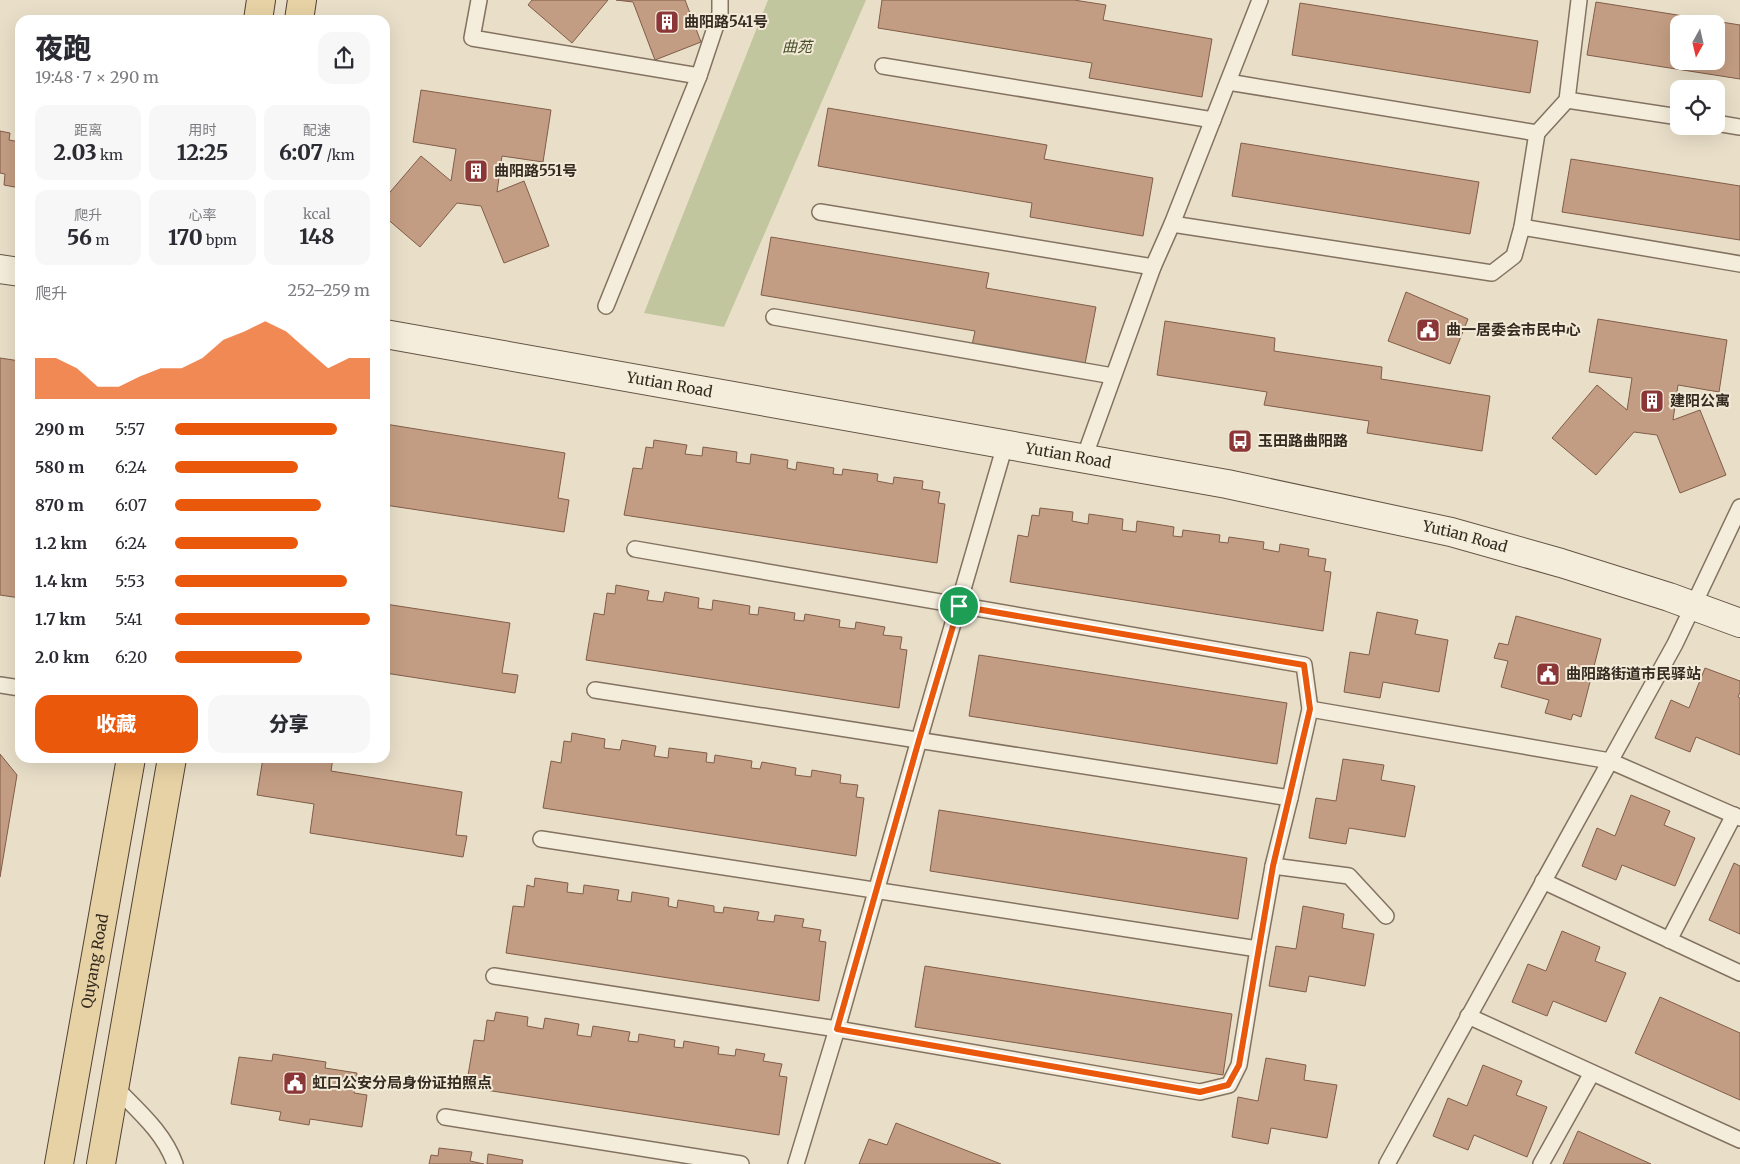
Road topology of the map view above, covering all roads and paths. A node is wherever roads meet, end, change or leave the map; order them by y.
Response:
1 (261, 0) edge
2 (302, 0) edge
3 (479, 0) edge
4 (720, 0) edge
5 (1260, 0) edge
6 (1579, 0) edge
7 (259, 15) edge
8 (300, 15) edge
9 (883, 66) dead end
10 (699, 76) junction
11 (1228, 82) junction
12 (1566, 100) junction
13 (1670, 117) edge
14 (1213, 120) junction
15 (1725, 125) edge
16 (1740, 127) edge
17 (1537, 133) junction
18 (820, 212) dead end
19 (1172, 224) junction
20 (1522, 227) junction
21 (1740, 264) edge
22 (1153, 267) junction
23 (0, 269) edge
24 (15, 271) edge
25 (606, 306) dead end
26 (774, 317) dead end
27 (390, 335) edge
28 (1113, 376) junction
29 (1005, 445) junction
30 (1084, 458) junction
31 (1740, 507) edge
32 (636, 549) dead end
33 (1693, 605) junction
34 (959, 606) junction
35 (1740, 623) edge
36 (0, 685) edge
37 (15, 687) edge
38 (595, 690) dead end
39 (1310, 709) junction
40 (919, 740) junction
41 (1610, 761) junction
42 (130, 763) edge
43 (171, 763) edge
44 (1290, 798) junction
45 (1737, 817) edge
46 (541, 839) dead end
47 (1273, 866) junction
48 (1543, 882) junction
49 (877, 889) junction
50 (1386, 916) dead end
51 (1669, 940) junction
52 (1258, 949) junction
53 (1740, 973) edge
54 (494, 976) dead end
55 (1468, 1016) junction
56 (837, 1029) junction
57 (1592, 1073) junction
58 (114, 1086) junction
59 (444, 1116) dead end
60 (1740, 1140) edge
61 (1394, 1162) edge
62 (59, 1164) edge
63 (102, 1164) edge
64 (175, 1164) edge
65 (741, 1164) edge
66 (796, 1164) edge
67 (1541, 1164) edge

1 - 7 main road
2 - 8 main road
3 - 10 lane
4 - 10 lane
5 - 11 lane
6 - 12 lane
9 - 14 lane
10 - 25 lane
11 - 14 lane
11 - 17 lane
12 - 13 lane
12 - 17 lane
14 - 19 lane
15 - 16 lane
17 - 20 lane
18 - 22 lane
19 - 20 lane
19 - 22 lane
20 - 21 lane
22 - 28 lane
23 - 24 street
26 - 28 lane
27 - 29 street, Yutian Road
28 - 30 lane
29 - 30 street, Yutian Road
29 - 34 lane
30 - 33 street, Yutian Road
31 - 33 lane
32 - 34 lane
33 - 35 street, Yutian Road
33 - 41 lane
34 - 39 lane
34 - 40 lane
36 - 37 lane
38 - 40 lane
39 - 41 lane
39 - 44 lane
40 - 44 lane
40 - 49 lane
41 - 45 lane
41 - 48 lane
42 - 62 main road, Quyang Road
43 - 58 main road
44 - 47 lane
45 - 51 lane
46 - 49 lane
47 - 50 lane
47 - 52 lane
48 - 51 lane
48 - 55 lane
49 - 52 lane
49 - 56 lane
51 - 53 lane
52 - 56 lane
54 - 56 lane
55 - 57 lane
55 - 61 lane
56 - 66 lane
57 - 60 lane
57 - 67 lane
58 - 63 main road
58 - 64 lane
59 - 65 lane

